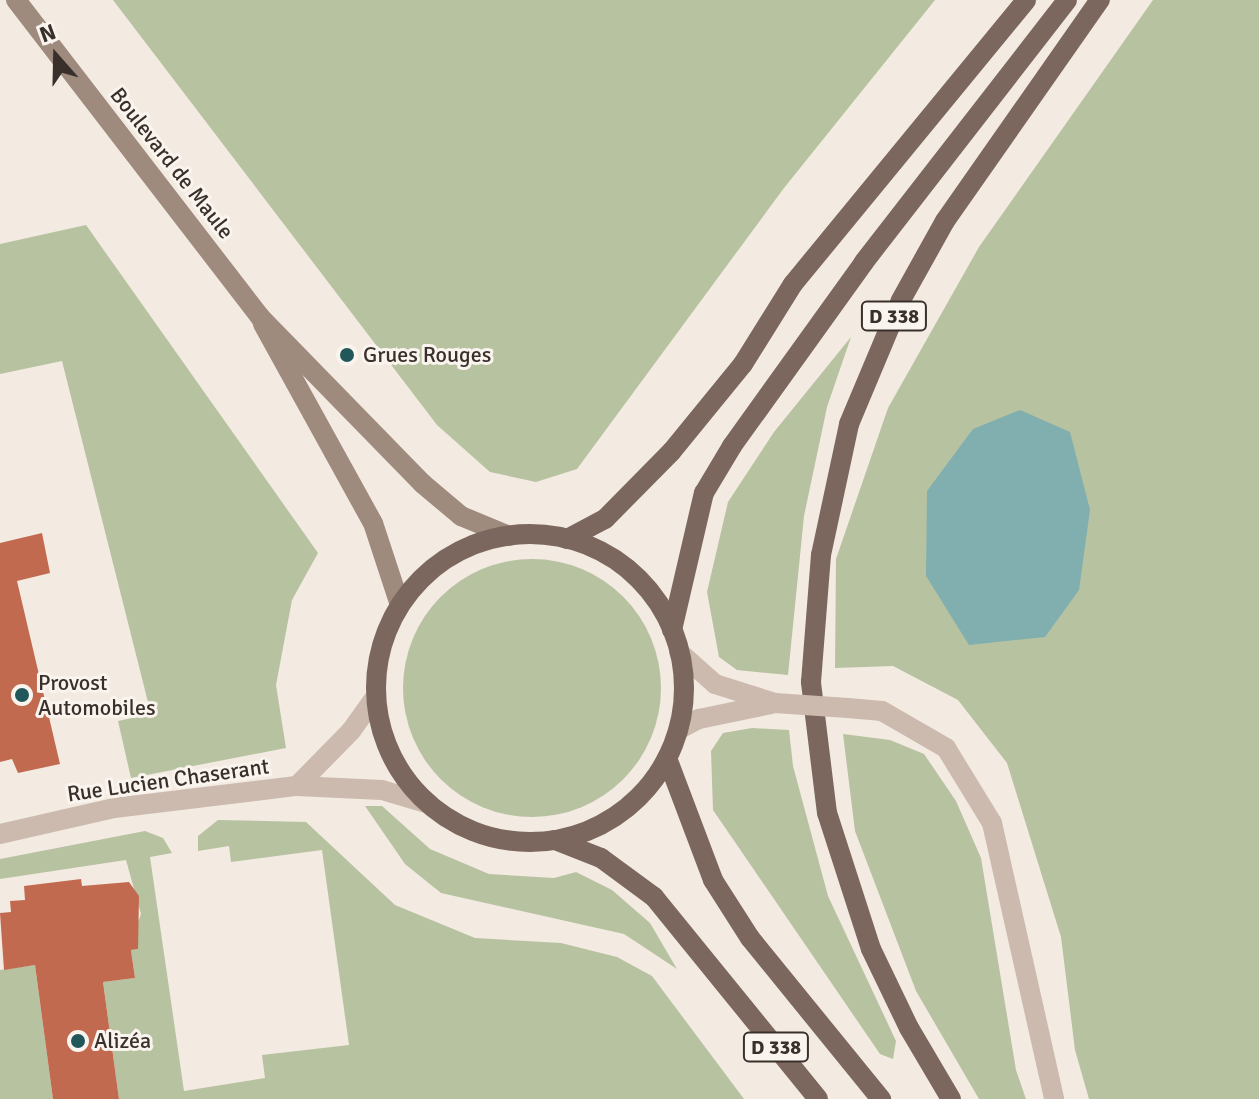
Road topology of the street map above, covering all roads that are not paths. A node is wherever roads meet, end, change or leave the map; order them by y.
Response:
1 (16, 0) edge
2 (1026, 0) edge
3 (1067, 0) edge
4 (1100, 0) edge
5 (260, 317) junction
6 (509, 536) junction
7 (567, 539) junction
8 (400, 605) junction
9 (672, 630) junction
10 (679, 652) junction
11 (376, 696) junction
12 (775, 703) junction
13 (678, 730) junction
14 (667, 758) junction
15 (297, 786) junction
16 (429, 804) junction
17 (0, 834) edge
18 (554, 839) junction
19 (818, 1099) edge
20 (881, 1099) edge
21 (951, 1099) edge
22 (1054, 1099) edge

1 - 5 main road, Boulevard de Maule
2 - 7 main road
3 - 9 main road, D 338
4 - 21 main road, D 338
5 - 6 main road, Boulevard de Maule
5 - 8 main road, Boulevard de Maule
6 - 7 main road
6 - 8 main road
7 - 9 main road
8 - 11 main road
9 - 10 main road
10 - 12 street
10 - 13 main road
11 - 15 street, Rue Lucien Chaserant
11 - 16 main road
12 - 13 street
12 - 22 street, bridge
13 - 14 main road
14 - 18 main road
14 - 20 main road, D 338
15 - 16 street, Rue Lucien Chaserant
15 - 17 street, Rue Lucien Chaserant
16 - 18 main road
18 - 19 main road, D 338

